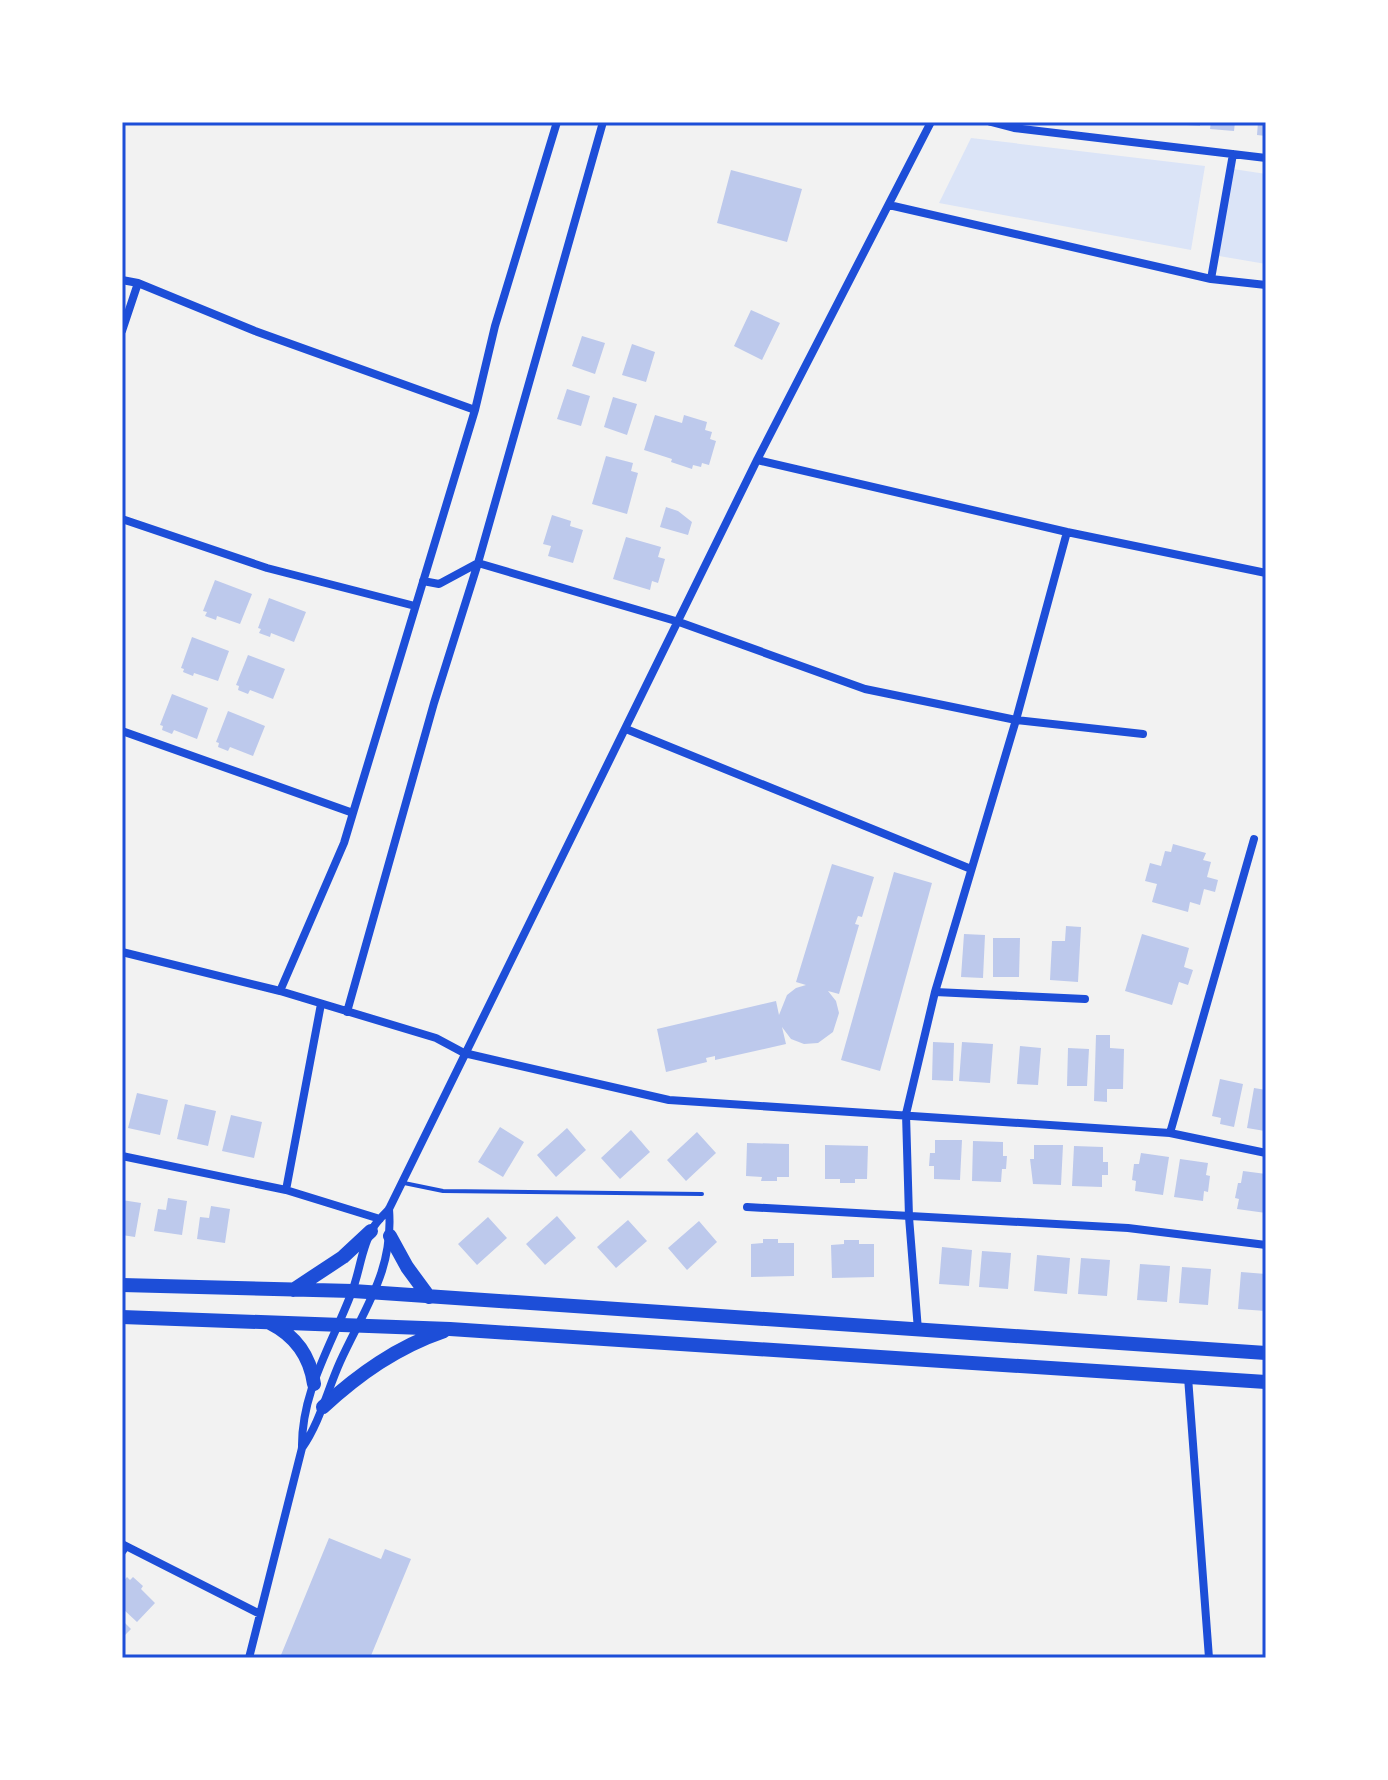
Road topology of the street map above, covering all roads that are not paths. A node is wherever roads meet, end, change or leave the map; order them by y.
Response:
1 (557, 122) edge
2 (603, 122) edge
3 (931, 122) edge
4 (991, 122) edge
5 (1233, 154) junction
6 (1266, 158) edge
7 (889, 205) junction
8 (1211, 279) junction
9 (122, 280) edge
10 (138, 283) junction
11 (1266, 285) edge
12 (122, 331) edge
13 (475, 410) junction
14 (757, 460) junction
15 (122, 519) edge
16 (1067, 532) junction
17 (478, 563) junction
18 (1266, 573) edge
19 (423, 581) junction
20 (415, 606) junction
21 (679, 622) junction
22 (1016, 720) junction
23 (626, 729) junction
24 (122, 731) edge
25 (1143, 734) dead end
26 (353, 813) junction
27 (1254, 839) dead end
28 (971, 869) junction
29 (122, 952) edge
30 (280, 991) junction
31 (935, 992) junction
32 (1085, 999) dead end
33 (321, 1004) junction
34 (347, 1012) junction
35 (464, 1053) junction
36 (906, 1114) junction
37 (1170, 1133) junction
38 (1266, 1153) edge
39 (122, 1156) edge
40 (401, 1182) junction
41 (286, 1190) junction
42 (702, 1194) dead end
43 (747, 1207) dead end
44 (389, 1209) junction
45 (909, 1217) junction
46 (376, 1225) junction
47 (390, 1236) junction
48 (1266, 1245) edge
49 (122, 1285) edge
50 (293, 1290) junction
51 (353, 1291) junction
52 (376, 1293) junction
53 (429, 1297) junction
54 (122, 1317) edge
55 (266, 1321) junction
56 (339, 1324) junction
57 (358, 1324) junction
58 (450, 1329) junction
59 (918, 1331) junction
60 (1266, 1353) edge
61 (1188, 1377) junction
62 (1266, 1382) edge
63 (314, 1384) junction
64 (323, 1407) junction
65 (302, 1448) junction
66 (124, 1549) edge
67 (260, 1614) junction
68 (249, 1658) edge
69 (1209, 1658) edge

1 - 13 street
2 - 17 street
3 - 7 street
4 - 5 street
5 - 6 street
5 - 8 street
7 - 8 street
7 - 14 street
8 - 11 street
9 - 10 street
10 - 12 street
10 - 13 street
13 - 19 street
14 - 16 street
14 - 21 street
15 - 20 street
16 - 18 street
16 - 22 street
17 - 19 street
17 - 21 street
17 - 34 street
19 - 20 street
20 - 26 street
21 - 22 street
21 - 23 street
22 - 25 street
22 - 28 street
23 - 28 street
23 - 35 street
24 - 26 street
26 - 30 street
27 - 37 street
28 - 31 street
29 - 30 street
30 - 33 street
31 - 32 street
31 - 36 street
33 - 34 street
33 - 41 street
34 - 35 street
35 - 36 street
35 - 40 street
36 - 37 street
36 - 45 street
37 - 38 street
39 - 41 street
40 - 42 lane
40 - 44 street
41 - 46 street
43 - 45 street
44 - 46 street
44 - 47 street
45 - 48 street
45 - 59 street
46 - 50 main road
46 - 51 street
47 - 52 street
47 - 53 main road
49 - 50 main road
50 - 51 main road
51 - 52 main road
51 - 56 street
52 - 53 main road
52 - 57 street
53 - 59 main road
54 - 55 main road
55 - 56 main road
55 - 63 main road
56 - 57 main road
56 - 63 street
57 - 58 main road
57 - 64 street
58 - 61 main road
58 - 64 main road
59 - 60 main road
61 - 62 main road
61 - 69 street
63 - 65 street
64 - 65 street
65 - 67 street
66 - 67 street
67 - 68 street

